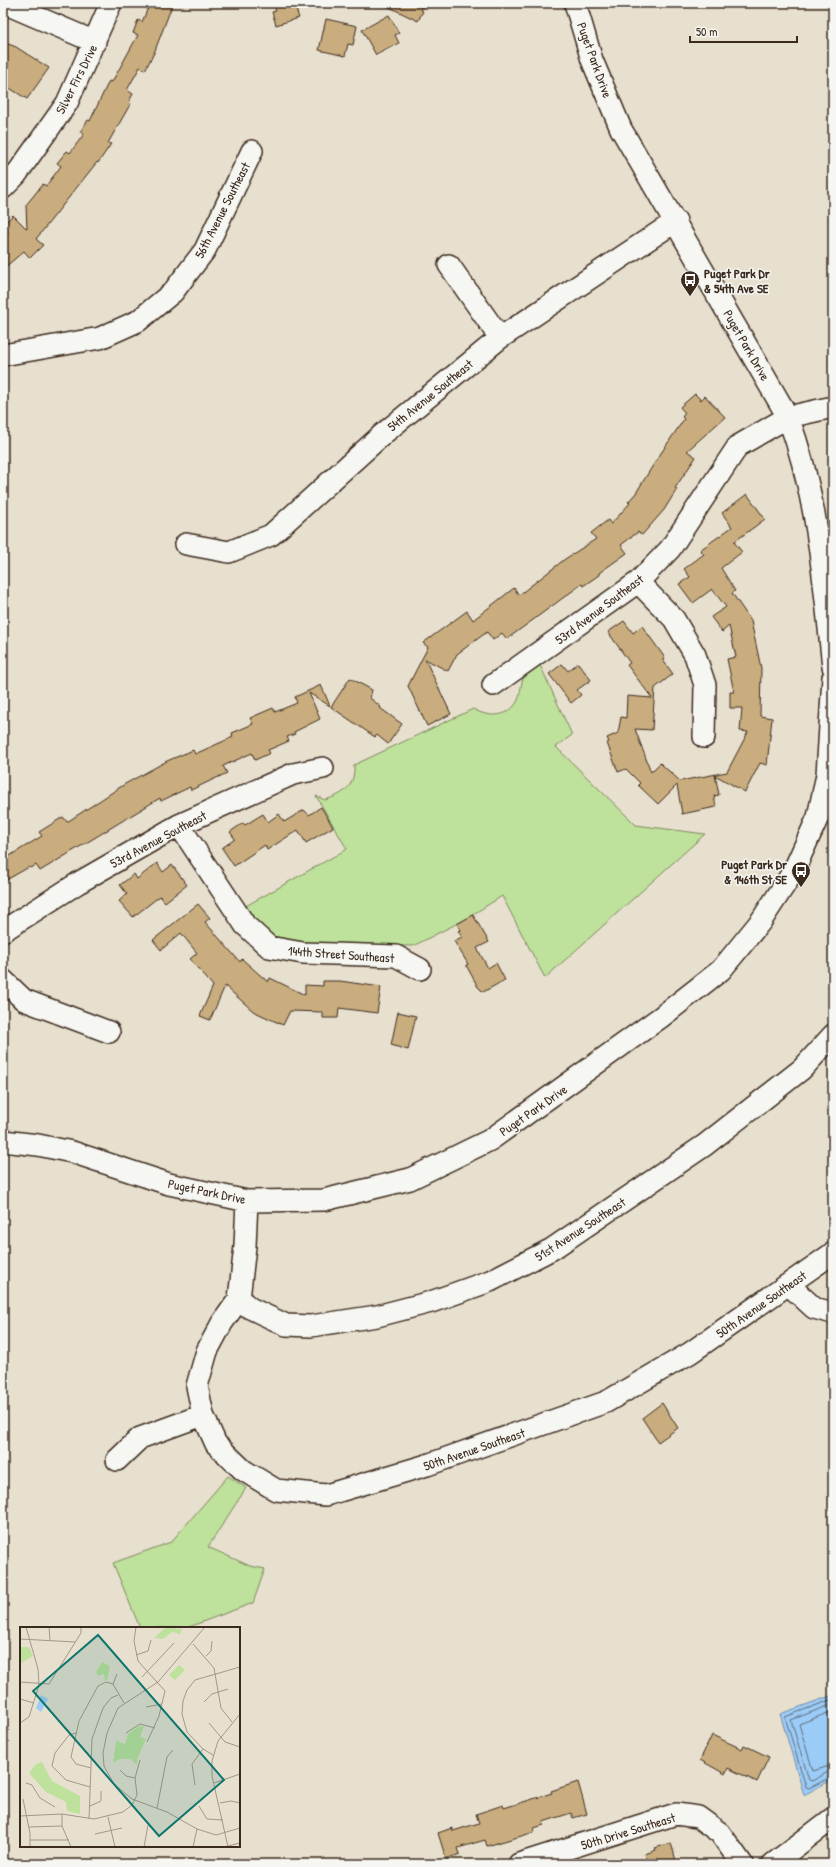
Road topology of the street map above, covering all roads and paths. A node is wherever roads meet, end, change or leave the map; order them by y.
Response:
1 (4, 3) edge
2 (111, 3) edge
3 (575, 3) edge
4 (95, 42) junction
5 (252, 151) dead end
6 (3, 188) edge
7 (676, 221) junction
8 (450, 265) dead end
9 (500, 338) junction
10 (3, 355) edge
11 (833, 407) edge
12 (788, 417) junction
13 (186, 544) dead end
14 (638, 582) junction
15 (833, 667) edge
16 (833, 677) edge
17 (493, 685) dead end
18 (704, 737) dead end
19 (323, 768) dead end
20 (178, 825) junction
21 (3, 931) edge
22 (420, 969) dead end
23 (3, 980) edge
24 (109, 1032) dead end
25 (833, 1035) edge
26 (3, 1141) edge
27 (247, 1201) junction
28 (833, 1253) edge
29 (789, 1285) junction
30 (240, 1299) junction
31 (833, 1313) edge
32 (203, 1415) junction
33 (117, 1460) dead end
34 (833, 1818) edge
35 (519, 1864) edge
36 (742, 1864) edge
37 (773, 1864) edge

1 - 4 street
2 - 4 street, Silver Firs Drive
3 - 7 street, Puget Park Drive
4 - 6 street, Silver Firs Drive
5 - 10 street, 56th Avenue Southeast
7 - 9 street, 54th Avenue Southeast
7 - 12 street, Puget Park Drive
8 - 9 street
9 - 13 street, 54th Avenue Southeast
11 - 12 street, 53rd Avenue Southeast
12 - 14 street, 53rd Avenue Southeast
12 - 15 street, Puget Park Drive
14 - 17 street, 53rd Avenue Southeast
14 - 18 street
16 - 27 street, Puget Park Drive
19 - 20 street, 53rd Avenue Southeast
20 - 21 street, 53rd Avenue Southeast
20 - 22 street, 144th Street Southeast
23 - 24 street
25 - 30 street, 51st Avenue Southeast
26 - 27 street, Puget Park Drive
27 - 30 street
28 - 29 street, 50th Avenue Southeast
29 - 31 street
29 - 32 street, 50th Avenue Southeast
30 - 32 street, 50th Avenue Southeast
32 - 33 street
34 - 37 street
35 - 36 street, 50th Drive Southeast

